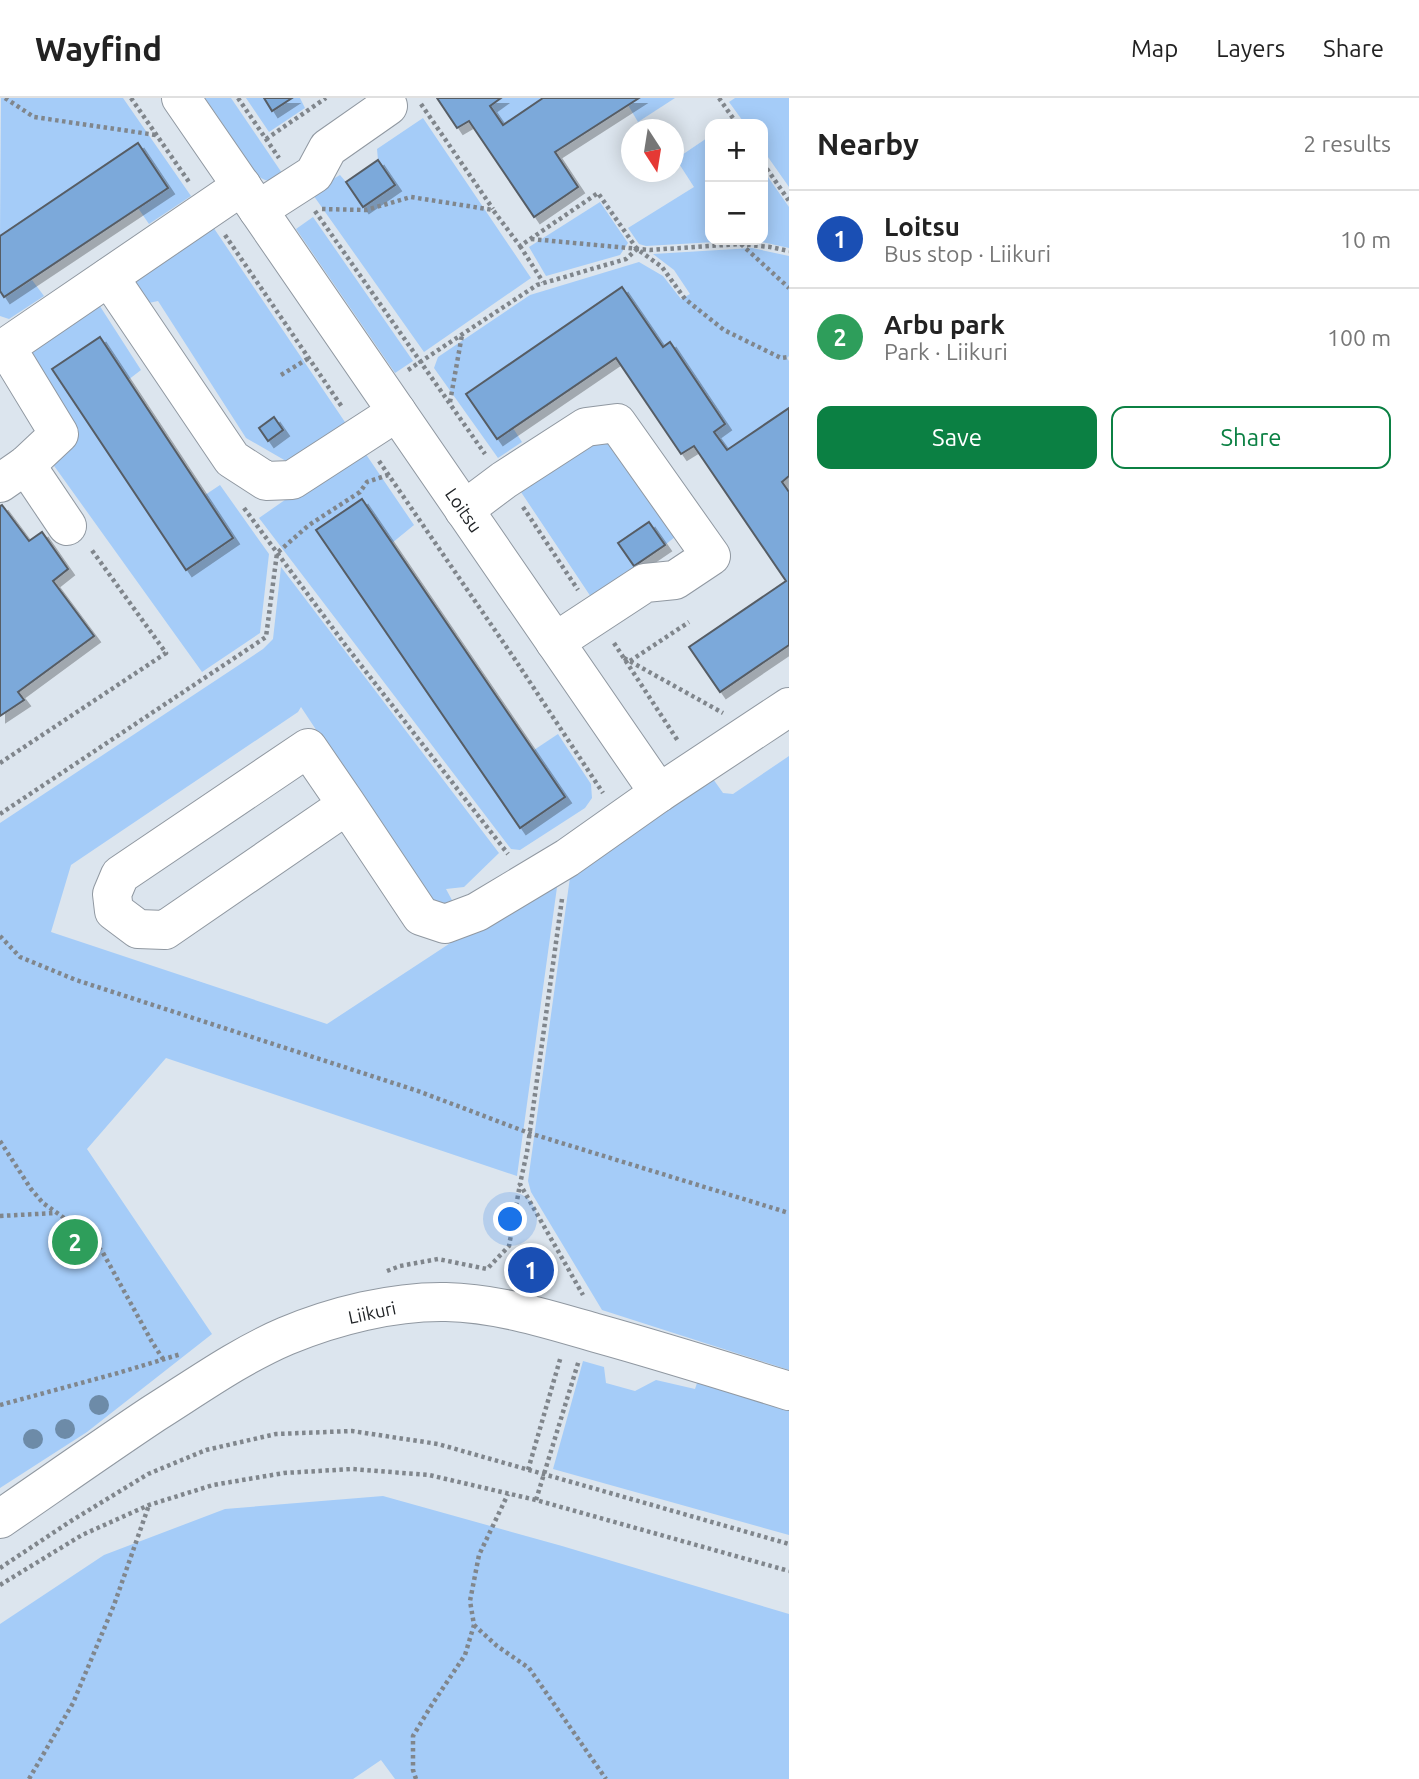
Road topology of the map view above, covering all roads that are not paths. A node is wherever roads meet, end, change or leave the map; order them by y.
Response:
1 (181, 98) edge
2 (403, 102) edge
3 (250, 198) junction
4 (109, 277) junction
5 (3, 343) edge
6 (397, 412) junction
7 (13, 474) edge
8 (464, 510) junction
9 (67, 526) road end
10 (555, 642) junction
11 (789, 707) edge
12 (659, 793) junction
13 (346, 805) junction
14 (789, 1391) edge
15 (0, 1519) edge

1 - 3 street, Loitsu
2 - 3 street
3 - 4 street
3 - 6 street, Loitsu
4 - 5 street
4 - 6 street
5 - 7 street
6 - 8 street, Loitsu
7 - 9 street
8 - 10 street, Loitsu
8 - 10 street
10 - 12 street, Loitsu
11 - 12 street
12 - 13 street
13 - 13 street
14 - 15 street, Liikuri

